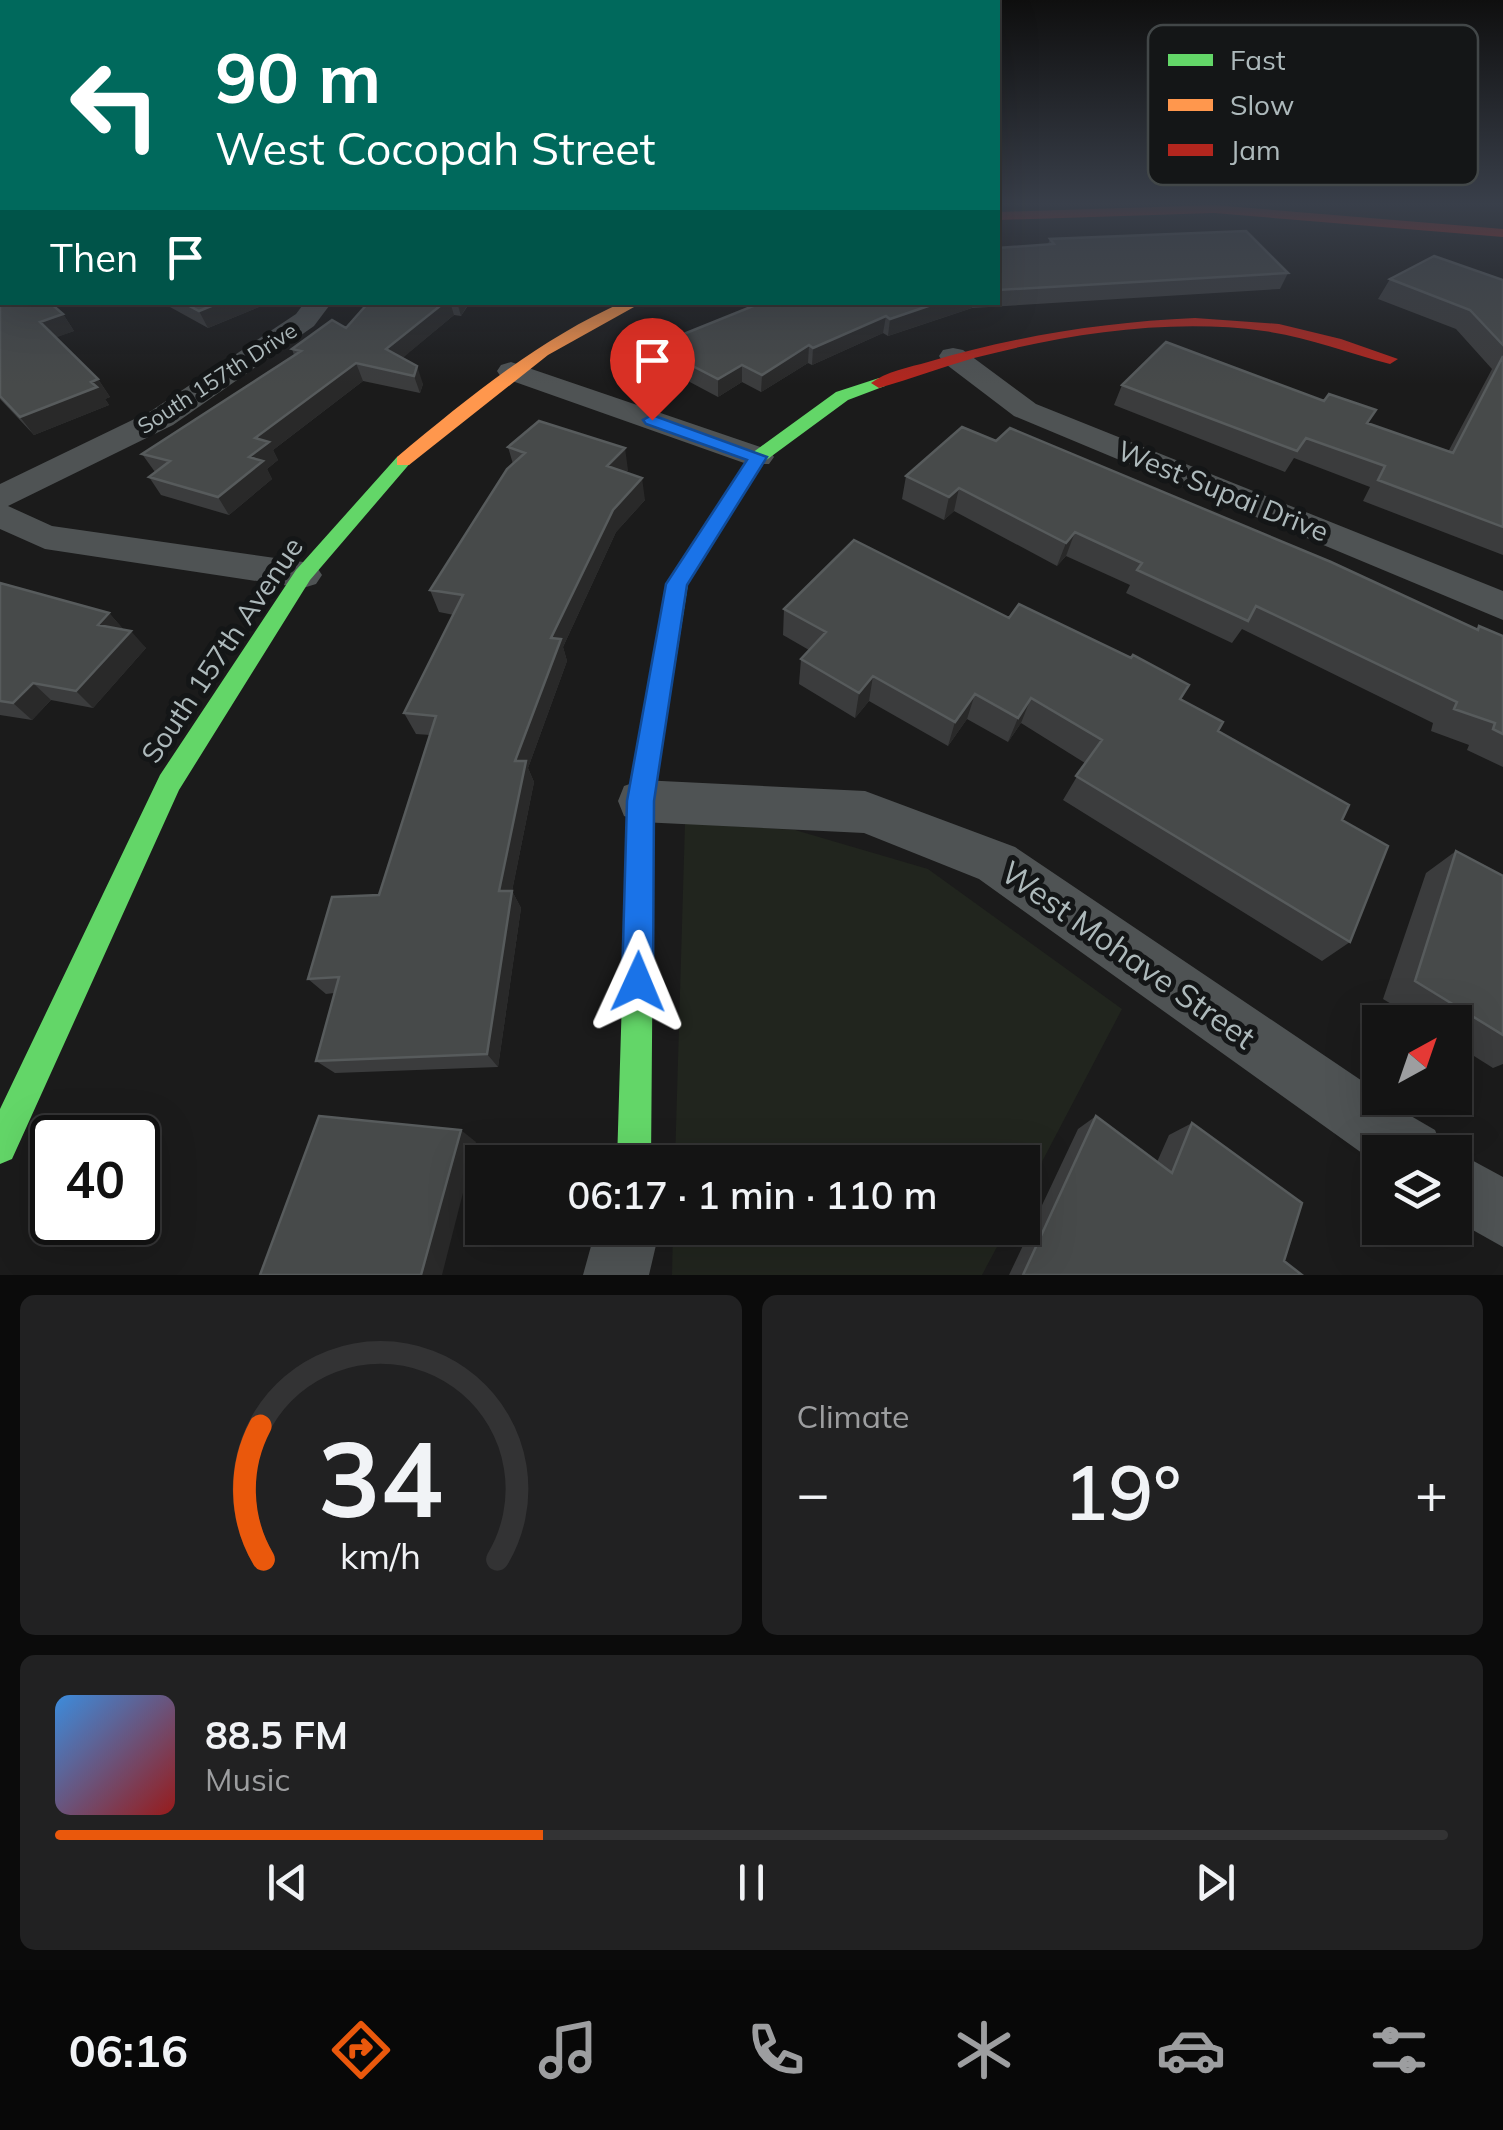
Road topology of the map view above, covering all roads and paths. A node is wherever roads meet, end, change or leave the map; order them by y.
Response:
1 (317, 305) edge
2 (629, 305) edge
3 (953, 356) junction
4 (1390, 359) dead end
5 (511, 370) junction
6 (758, 457) junction
7 (0, 497) edge
8 (0, 515) edge
9 (303, 575) junction
10 (1503, 606) edge
11 (641, 801) junction
12 (1389, 1135) edge
13 (634, 1145) edge
14 (0, 1147) edge
15 (1472, 1194) edge
16 (1503, 1215) edge
17 (624, 1245) edge
18 (616, 1275) edge

1 - 7 street, South 157th Drive
2 - 5 street, South 157th Avenue
3 - 4 street
3 - 6 street
3 - 10 street, West Supai Drive
5 - 6 street
5 - 9 street, South 157th Avenue
6 - 11 street
8 - 9 street
9 - 14 street, South 157th Avenue
11 - 12 street, West Mohave Street
11 - 13 street
15 - 16 street
17 - 18 street

